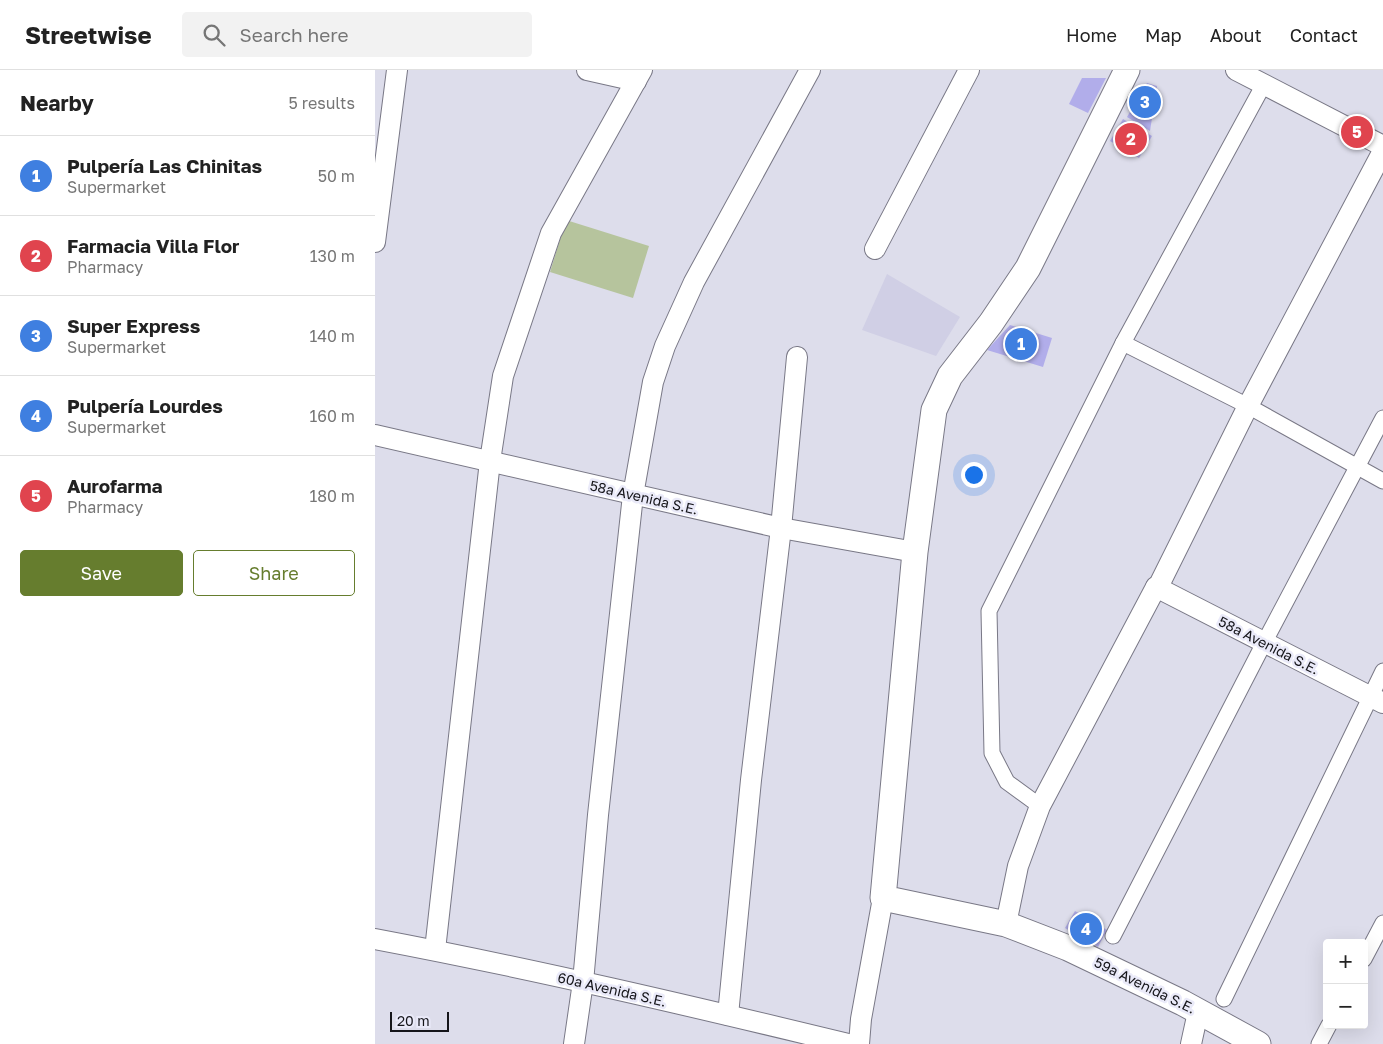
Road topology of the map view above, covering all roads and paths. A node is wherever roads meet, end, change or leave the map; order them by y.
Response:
1 (397, 70) edge
2 (587, 70) edge
3 (810, 70) edge
4 (969, 70) edge
5 (1127, 70) edge
6 (1236, 70) edge
7 (639, 75) edge
8 (1268, 77) edge
9 (1383, 146) edge
10 (1383, 151) edge
11 (378, 191) edge
12 (375, 242) edge
13 (875, 249) dead end
14 (1123, 343) junction
15 (797, 357) dead end
16 (1248, 406) junction
17 (1383, 418) edge
18 (375, 436) edge
19 (490, 461) junction
20 (1357, 467) junction
21 (1383, 481) edge
22 (633, 495) junction
23 (781, 528) junction
24 (915, 552) junction
25 (1156, 587) junction
26 (1264, 643) junction
27 (1383, 671) edge
28 (1376, 700) edge
29 (1040, 806) junction
30 (883, 898) junction
31 (1006, 924) junction
32 (1383, 924) edge
33 (1113, 936) dead end
34 (375, 939) edge
35 (435, 950) junction
36 (1368, 952) edge
37 (583, 982) junction
38 (1224, 999) dead end
39 (1198, 1012) junction
40 (728, 1015) junction
41 (1327, 1029) edge
42 (574, 1044) edge
43 (848, 1044) edge
44 (859, 1044) edge
45 (1191, 1044) edge
46 (1258, 1044) edge
47 (1319, 1044) edge

1 - 11 street
2 - 7 street
3 - 22 street
4 - 13 street
5 - 24 street
6 - 8 street
7 - 19 street
8 - 9 street
8 - 14 street
10 - 16 street
11 - 12 street
14 - 16 street
14 - 29 street
15 - 23 street
16 - 20 street
16 - 25 street
17 - 20 street
18 - 19 street, 58a Avenida S.E.
19 - 22 street, 58a Avenida S.E.
19 - 35 street
20 - 21 street
20 - 26 street
22 - 23 street, 58a Avenida S.E.
22 - 37 street
23 - 24 street, 58a Avenida S.E.
23 - 40 street
24 - 30 street
25 - 26 street, 58a Avenida S.E.
25 - 29 street
26 - 28 street, 58a Avenida S.E.
26 - 33 street
27 - 28 street
28 - 38 street
29 - 31 street
30 - 31 street, 59a Avenida S.E.
30 - 44 street
31 - 39 street, 59a Avenida S.E.
32 - 36 street
34 - 35 street, 60a Avenida S.E.
35 - 37 street, 60a Avenida S.E.
37 - 40 street, 60a Avenida S.E.
37 - 42 street
39 - 45 street
39 - 46 street, 59a Avenida S.E.
40 - 43 street, 60a Avenida S.E.
41 - 47 street

